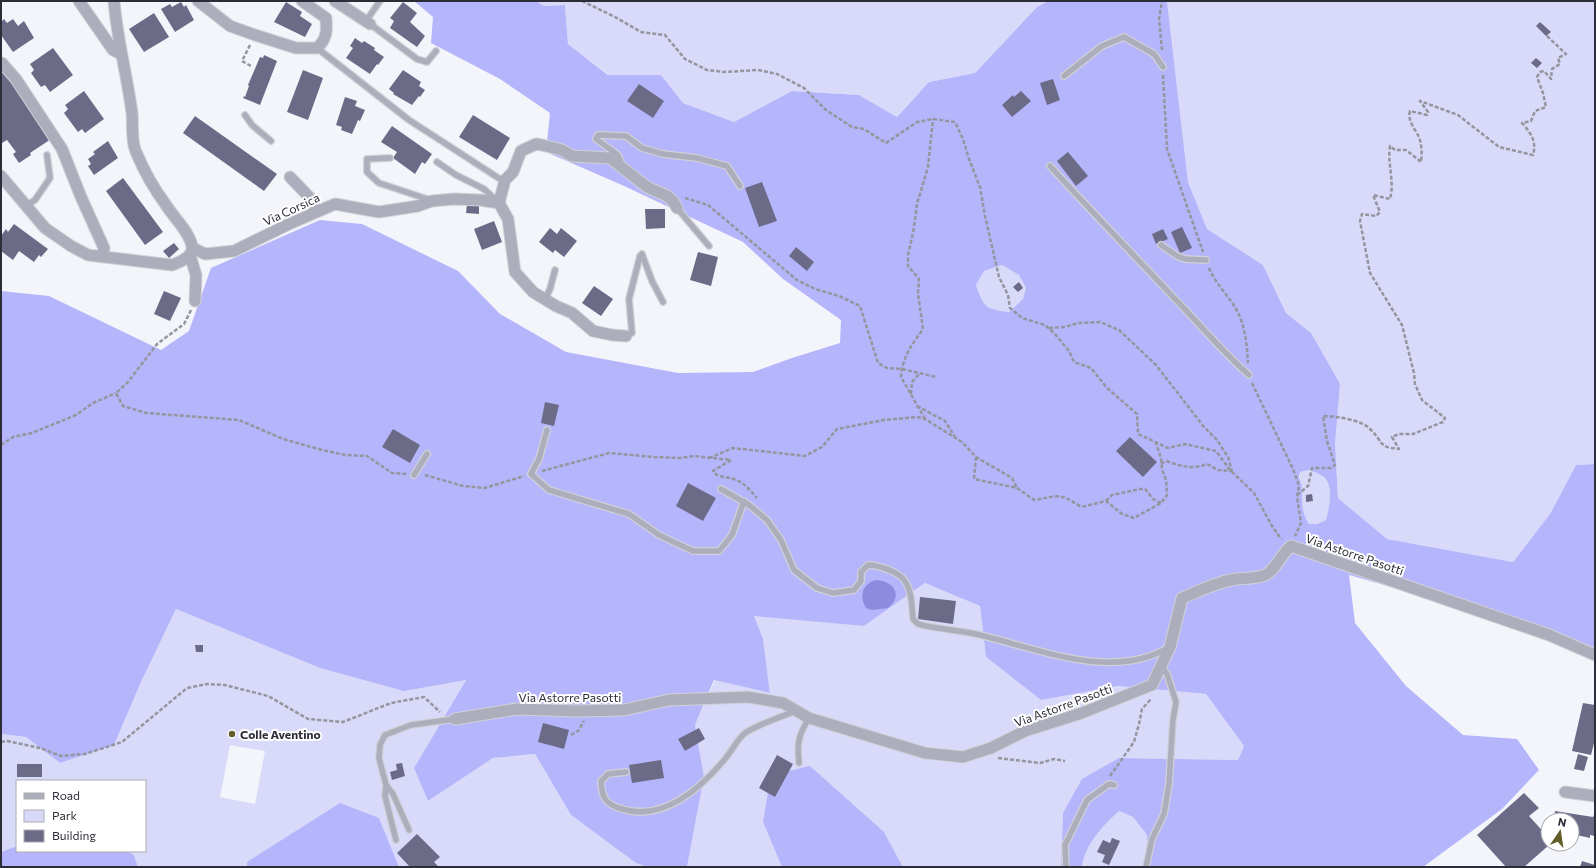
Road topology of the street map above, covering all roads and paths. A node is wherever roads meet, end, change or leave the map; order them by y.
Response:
1 (79, 1) edge
2 (114, 1) edge
3 (198, 1) edge
4 (302, 1) edge
5 (335, 1) edge
6 (380, 1) edge
7 (582, 1) edge
8 (1162, 1) edge
9 (368, 23) junction
10 (255, 35) junction
11 (1547, 36) dead end
12 (317, 48) junction
13 (436, 51) dead end
14 (121, 54) junction
15 (2, 63) edge
16 (251, 66) dead end
17 (1163, 67) junction
18 (1064, 76) dead end
19 (245, 115) dead end
20 (933, 119) junction
21 (271, 141) dead end
22 (47, 155) dead end
23 (390, 158) dead end
24 (437, 162) dead end
25 (1050, 166) dead end
26 (624, 169) junction
27 (1, 176) edge
28 (290, 176) dead end
29 (500, 179) dead end
30 (740, 186) dead end
31 (682, 195) dead end
32 (432, 201) junction
33 (500, 203) junction
34 (26, 206) junction
35 (677, 208) joint
36 (314, 212) junction
37 (1161, 245) dead end
38 (709, 246) dead end
39 (191, 251) junction
40 (102, 256) junction
41 (1206, 260) junction
42 (555, 270) dead end
43 (545, 299) junction
44 (195, 301) dead end
45 (663, 302) dead end
46 (184, 324) dead end
47 (1048, 328) junction
48 (626, 336) joint
49 (902, 369) junction
50 (920, 373) junction
51 (1249, 376) junction
52 (936, 377) dead end
53 (116, 393) junction
54 (910, 394) junction
55 (917, 406) junction
56 (925, 419) junction
57 (547, 430) dead end
58 (956, 439) junction
59 (1156, 442) junction
60 (1, 445) edge
61 (427, 454) dead end
62 (976, 457) junction
63 (708, 458) junction
64 (1161, 464) junction
65 (1232, 471) junction
66 (532, 474) junction
67 (414, 475) junction
68 (722, 488) dead end
69 (1017, 488) junction
70 (1297, 495) junction
71 (744, 501) junction
72 (1106, 501) junction
73 (1161, 503) junction
74 (761, 504) dead end
75 (1291, 546) junction
76 (1170, 647) junction
77 (1595, 654) edge
78 (1161, 666) junction
79 (1151, 698) dead end
80 (797, 711) junction
81 (809, 718) junction
82 (458, 719) junction
83 (1, 742) edge
84 (980, 751) junction
85 (1065, 761) dead end
86 (799, 763) dead end
87 (626, 772) dead end
88 (1112, 773) dead end
89 (386, 785) junction
90 (1114, 785) dead end
91 (1565, 792) dead end
92 (1595, 796) edge
93 (409, 830) dead end
94 (396, 840) dead end
95 (1066, 867) edge
96 (1146, 867) edge

1 - 14 street
2 - 14 street
3 - 10 street
4 - 12 street
5 - 9 street
6 - 9 lane
7 - 20 path
8 - 17 path
9 - 13 lane
10 - 12 street
10 - 16 path
11 - 70 path
12 - 29 lane
14 - 39 street
15 - 40 street
17 - 18 lane
17 - 41 path
19 - 21 lane
20 - 47 path
20 - 49 path
22 - 34 lane
23 - 32 lane
24 - 33 lane
25 - 51 lane
26 - 30 lane
26 - 33 street
26 - 35 street
27 - 34 street
28 - 36 street
31 - 49 path
32 - 33 street, Via Corsica
32 - 36 street, Via Corsica
33 - 43 street
34 - 40 street
35 - 38 lane
36 - 39 street, Via Corsica
37 - 41 lane
39 - 40 street
39 - 44 street
41 - 51 path
42 - 43 lane
43 - 48 street
45 - 48 lane
46 - 53 path
47 - 59 path
47 - 65 path
49 - 50 path
49 - 54 path
50 - 52 path
50 - 54 path
51 - 70 path
53 - 60 path
53 - 67 path
54 - 55 path
55 - 56 path
55 - 58 path
56 - 58 path
56 - 63 path
57 - 66 lane
58 - 62 path
59 - 64 path
59 - 65 path
61 - 67 lane
62 - 69 path
62 - 69 path
63 - 66 path
63 - 74 path
64 - 65 path
64 - 73 path
65 - 75 path
66 - 67 path
66 - 71 lane
68 - 71 lane
69 - 72 path
70 - 75 path
71 - 76 lane
72 - 73 path
72 - 73 path
75 - 76 street, Via Astorre Pasotti
75 - 77 street, Via Astorre Pasotti
76 - 78 street, Via Astorre Pasotti
78 - 84 street, Via Astorre Pasotti
78 - 96 lane
79 - 88 path
80 - 81 street, Via Astorre Pasotti
80 - 82 street, Via Astorre Pasotti
80 - 87 lane
81 - 84 street, Via Astorre Pasotti
81 - 86 lane
82 - 83 path
82 - 89 lane
84 - 85 path
89 - 93 lane
89 - 94 lane
90 - 95 lane
91 - 92 street

